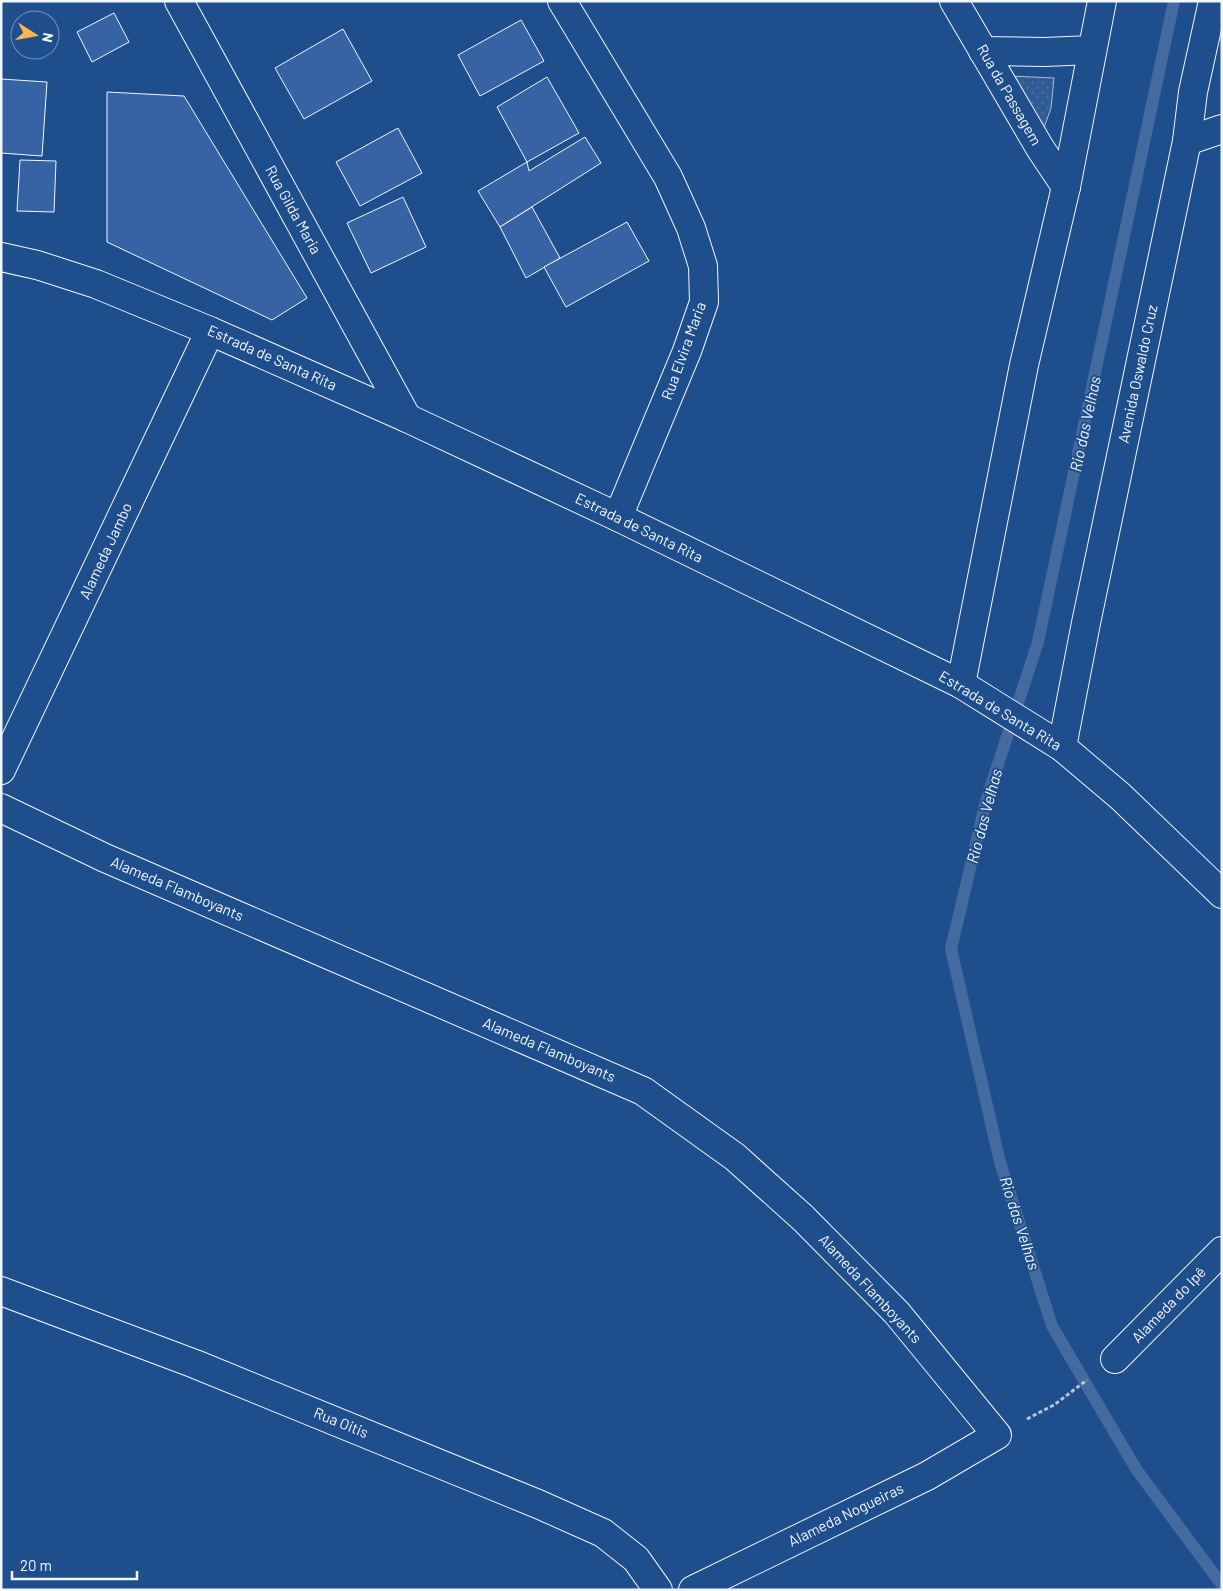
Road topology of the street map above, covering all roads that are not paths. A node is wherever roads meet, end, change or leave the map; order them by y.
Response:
1 (178, 1) edge
2 (562, 1) edge
3 (954, 1) edge
4 (1102, 1) edge
5 (1213, 1) edge
6 (1092, 50) junction
7 (983, 51) junction
8 (1222, 129) edge
9 (1186, 142) junction
10 (1066, 187) junction
11 (1, 257) edge
12 (210, 331) junction
13 (407, 418) junction
14 (618, 517) junction
15 (961, 684) junction
16 (1051, 741) junction
17 (1, 770) edge
18 (1, 808) edge
19 (1222, 894) edge
20 (1222, 1251) edge
21 (1, 1290) edge
22 (1116, 1359) dead end
23 (997, 1435) joint
24 (658, 1590) edge
25 (692, 1590) edge

1 - 13 street, Rua Gilda Maria
2 - 14 street, Rua Elvira Maria
3 - 7 street, Rua da Passagem
4 - 6 street
5 - 9 street, Avenida Oswaldo Cruz
6 - 7 street
6 - 10 street
7 - 10 street, Rua da Passagem
8 - 9 street
9 - 16 street, Avenida Oswaldo Cruz
10 - 15 street
11 - 12 street, Estrada de Santa Rita
12 - 13 street, Estrada de Santa Rita
12 - 17 street, Alameda Jambo
13 - 14 street, Estrada de Santa Rita
14 - 15 street, Estrada de Santa Rita
15 - 16 street, Estrada de Santa Rita
16 - 19 street, Estrada de Santa Rita
18 - 23 street, Alameda Flamboyants
20 - 22 street, Alameda do Ipê
21 - 24 street, Rua Oitis
23 - 25 street, Alameda Nogueiras

